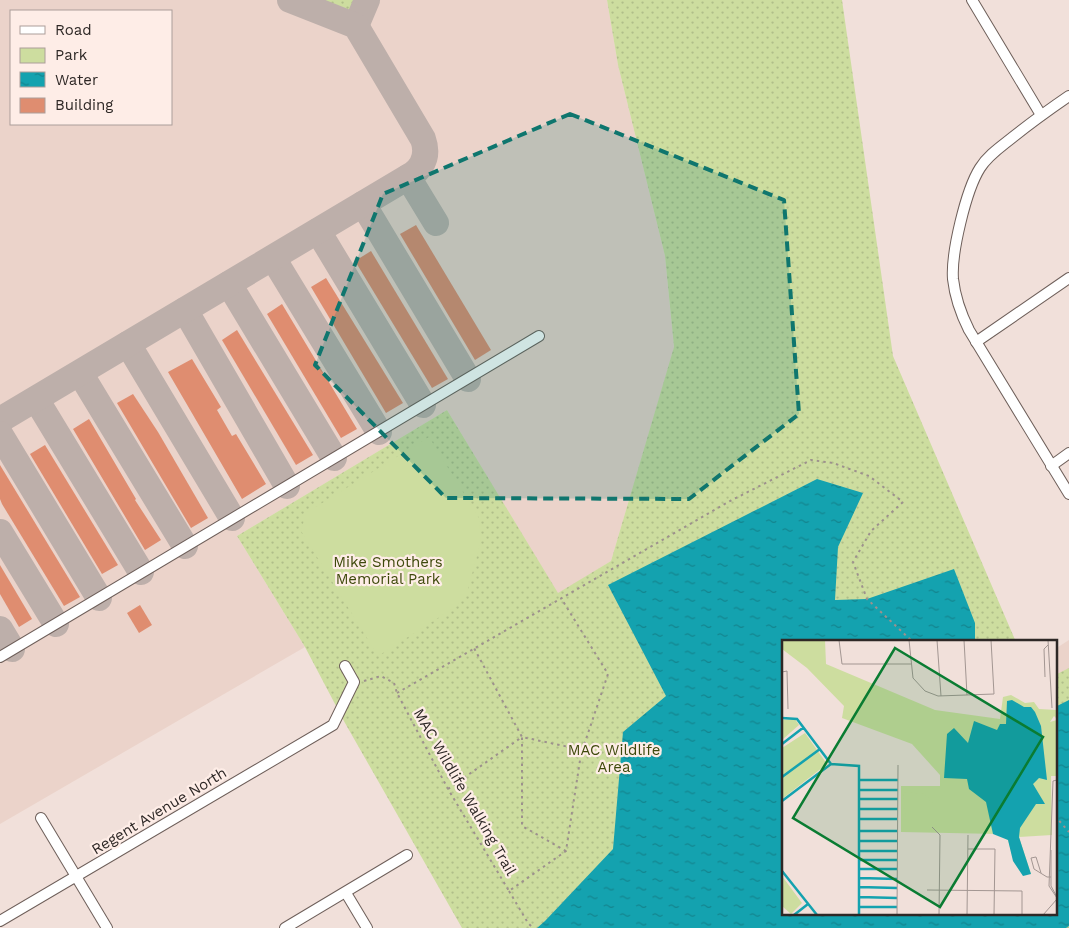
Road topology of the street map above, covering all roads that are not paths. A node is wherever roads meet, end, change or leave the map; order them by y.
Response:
1 (972, 0) edge
2 (1069, 96) edge
3 (1041, 115) junction
4 (1069, 278) edge
5 (539, 336) dead end
6 (976, 342) junction
7 (1069, 453) edge
8 (1051, 466) junction
9 (1069, 494) edge
10 (0, 657) edge
11 (344, 666) dead end
12 (42, 818) dead end
13 (407, 856) dead end
14 (77, 877) junction
15 (346, 892) junction
16 (0, 921) edge
17 (107, 928) edge
18 (285, 928) edge
19 (366, 928) edge

1 - 3 street
2 - 3 street
3 - 6 street
4 - 6 street
5 - 10 street
6 - 8 street
7 - 8 street
8 - 9 street
11 - 14 street, Regent Avenue North
12 - 14 street
13 - 15 street
14 - 16 street, Regent Avenue North
14 - 17 street
15 - 18 street
15 - 19 street

